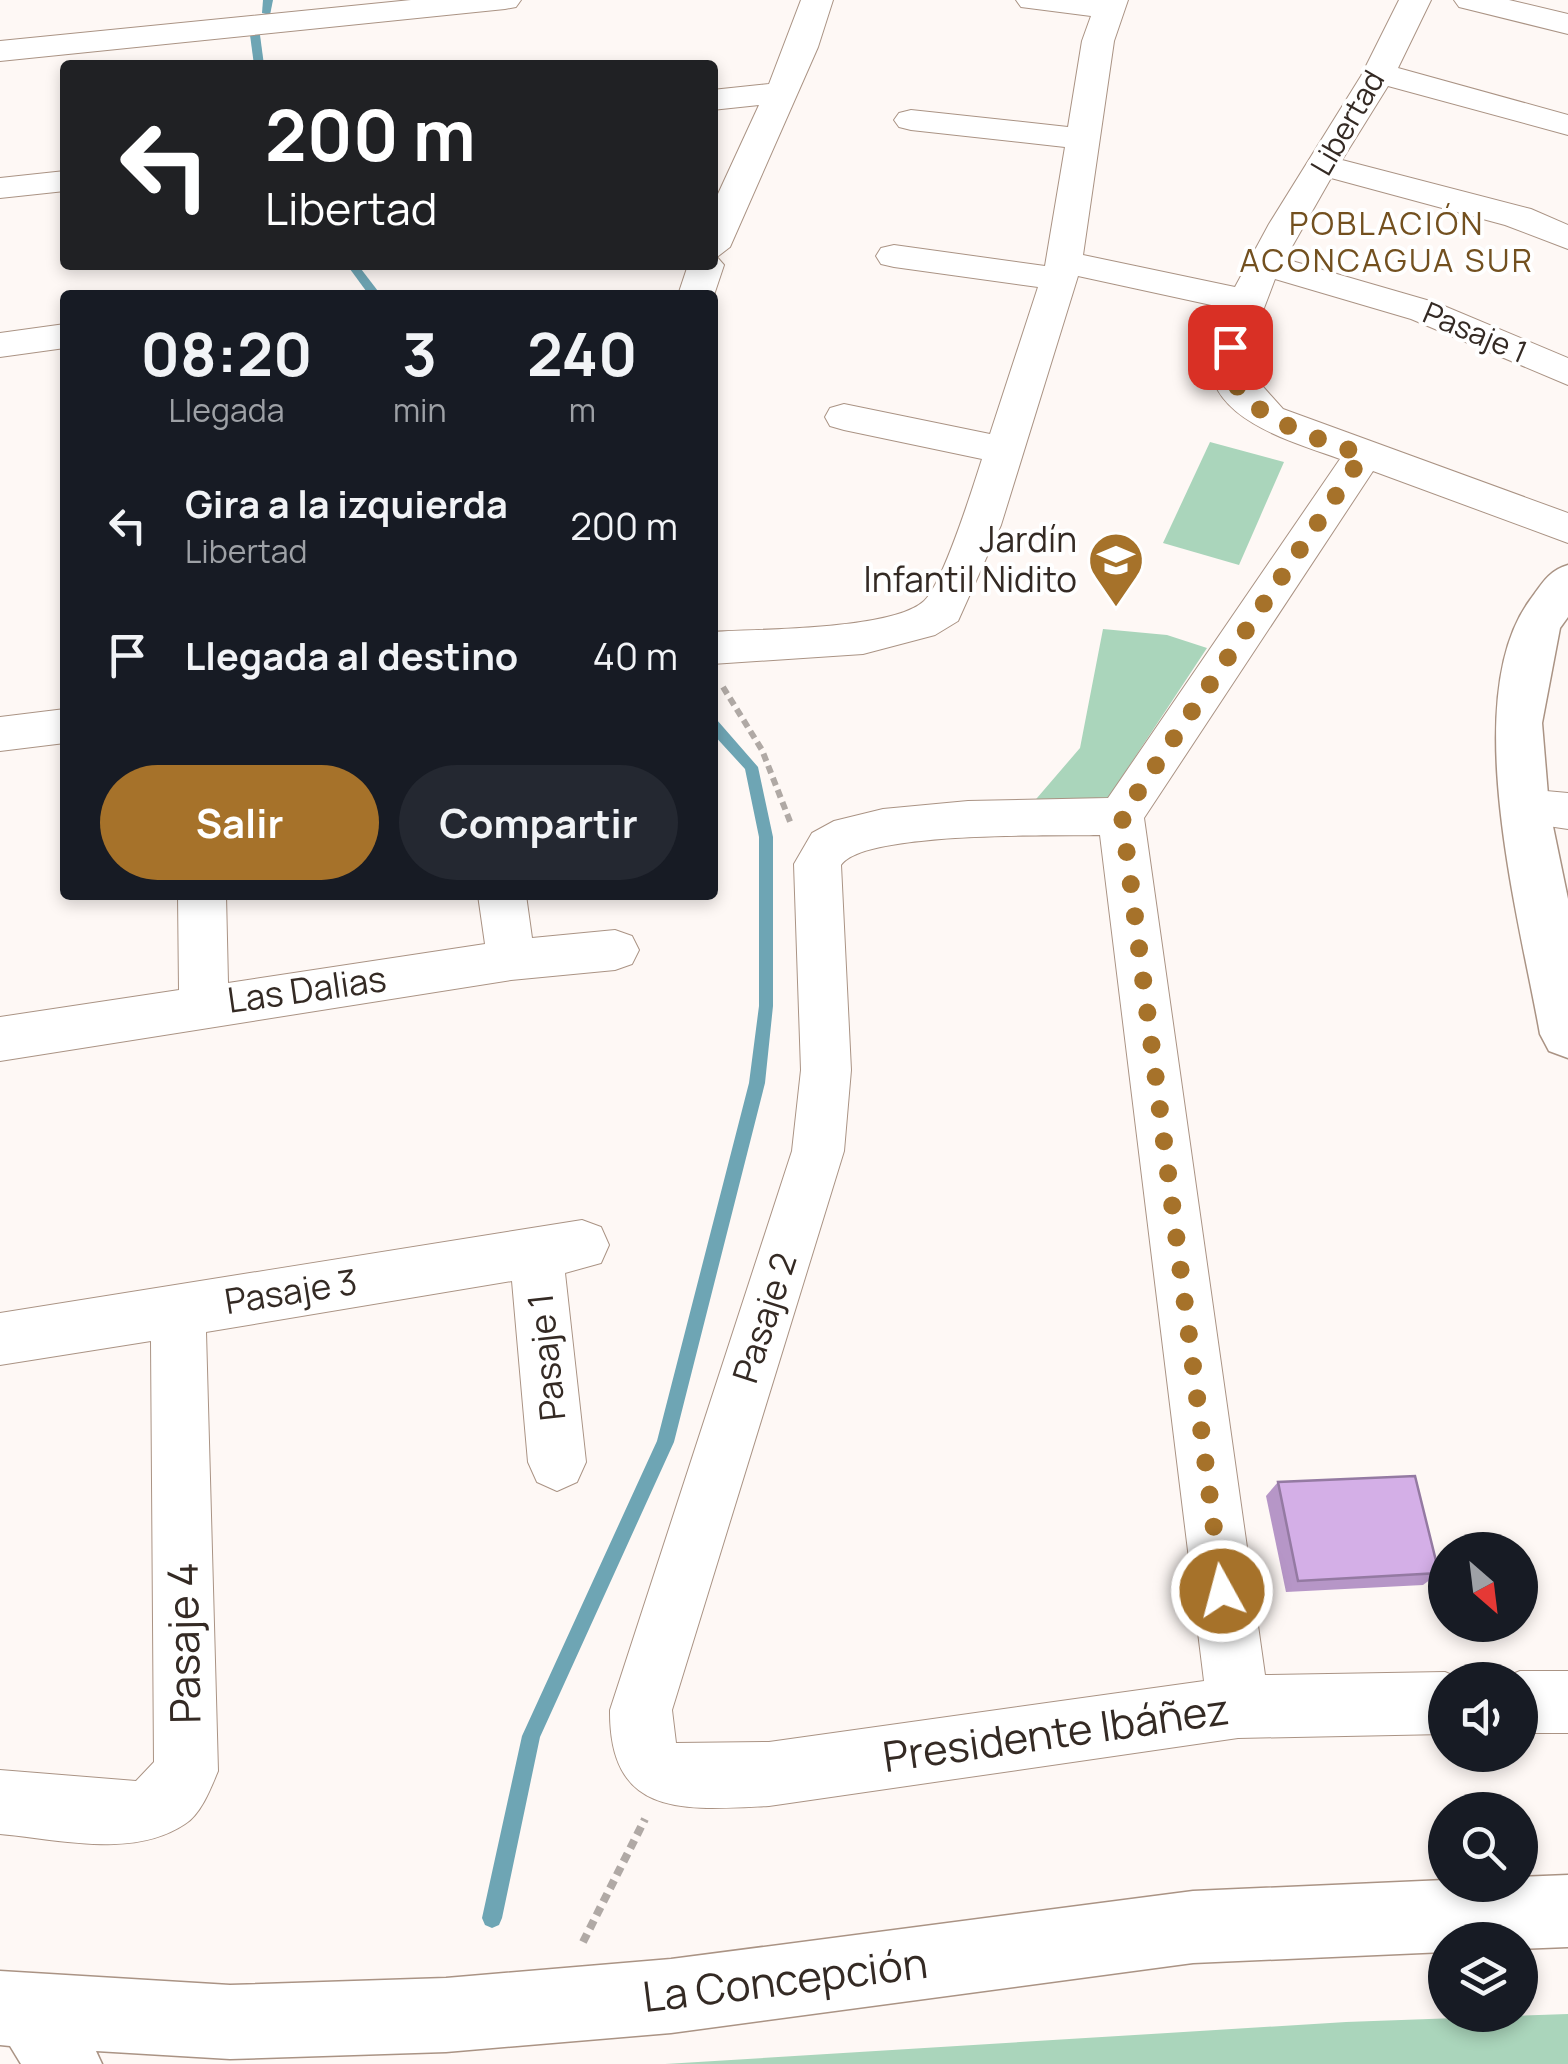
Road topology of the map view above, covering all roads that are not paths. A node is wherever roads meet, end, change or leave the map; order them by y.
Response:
1 (505, 0) edge
2 (818, 0) edge
3 (1032, 0) edge
4 (1415, 0) edge
5 (1470, 0) edge
6 (1109, 4) edge
7 (205, 15) edge
8 (1568, 24) edge
9 (0, 52) edge
10 (1378, 73) junction
11 (781, 93) junction
12 (718, 99) edge
13 (911, 120) dead end
14 (1568, 125) edge
15 (1081, 138) junction
16 (1323, 165) junction
17 (60, 182) edge
18 (0, 188) edge
19 (718, 225) edge
20 (1568, 238) edge
21 (894, 256) dead end
22 (1266, 265) junction
23 (1062, 270) junction
24 (1245, 302) junction
25 (60, 337) edge
26 (0, 345) edge
27 (1568, 372) edge
28 (844, 417) dead end
29 (1004, 450) junction
30 (1363, 455) junction
31 (1568, 529) edge
32 (1568, 582) edge
33 (718, 643) edge
34 (60, 727) edge
35 (0, 734) edge
36 (1546, 809) edge
37 (1122, 816) junction
38 (202, 900) edge
39 (503, 900) edge
40 (615, 950) dead end
41 (511, 960) junction
42 (204, 1004) junction
43 (1568, 1034) edge
44 (0, 1039) edge
45 (559, 1249) joint
46 (178, 1310) junction
47 (0, 1339) edge
48 (558, 1462) dead end
49 (1538, 1702) edge
50 (1568, 1702) edge
51 (1428, 1703) edge
52 (1238, 1707) junction
53 (668, 1774) joint
54 (0, 1802) edge
55 (1568, 1912) edge
56 (31, 2027) edge
57 (224, 2043) edge

1 - 7 street
2 - 11 street
3 - 6 street
4 - 10 street, Libertad
5 - 8 street
6 - 15 street
7 - 9 street
10 - 14 street
10 - 16 street, Libertad
11 - 12 street
11 - 19 street
13 - 15 street
15 - 23 street
16 - 20 street
16 - 22 street, Libertad
17 - 18 street
21 - 23 street
22 - 24 street, Libertad
22 - 27 street, Pasaje 1
23 - 24 street
23 - 29 street
24 - 30 street, Libertad
25 - 26 street
28 - 29 street
29 - 33 street
30 - 31 street, Libertad
30 - 37 street
32 - 36 main road
34 - 35 street
36 - 43 main road
37 - 52 street
37 - 53 street, Pasaje 2
38 - 42 street
39 - 41 street
40 - 41 street, Las Dalias
41 - 42 street, Las Dalias
42 - 44 street, Las Dalias
45 - 46 street, Pasaje 3
45 - 48 street, Pasaje 1
46 - 47 street, Pasaje 3
46 - 54 street, Pasaje 4
49 - 50 street
51 - 52 street, Presidente Ibáñez
52 - 53 street, Presidente Ibáñez
55 - 57 main road, La Concepción
56 - 57 main road, La Concepción

